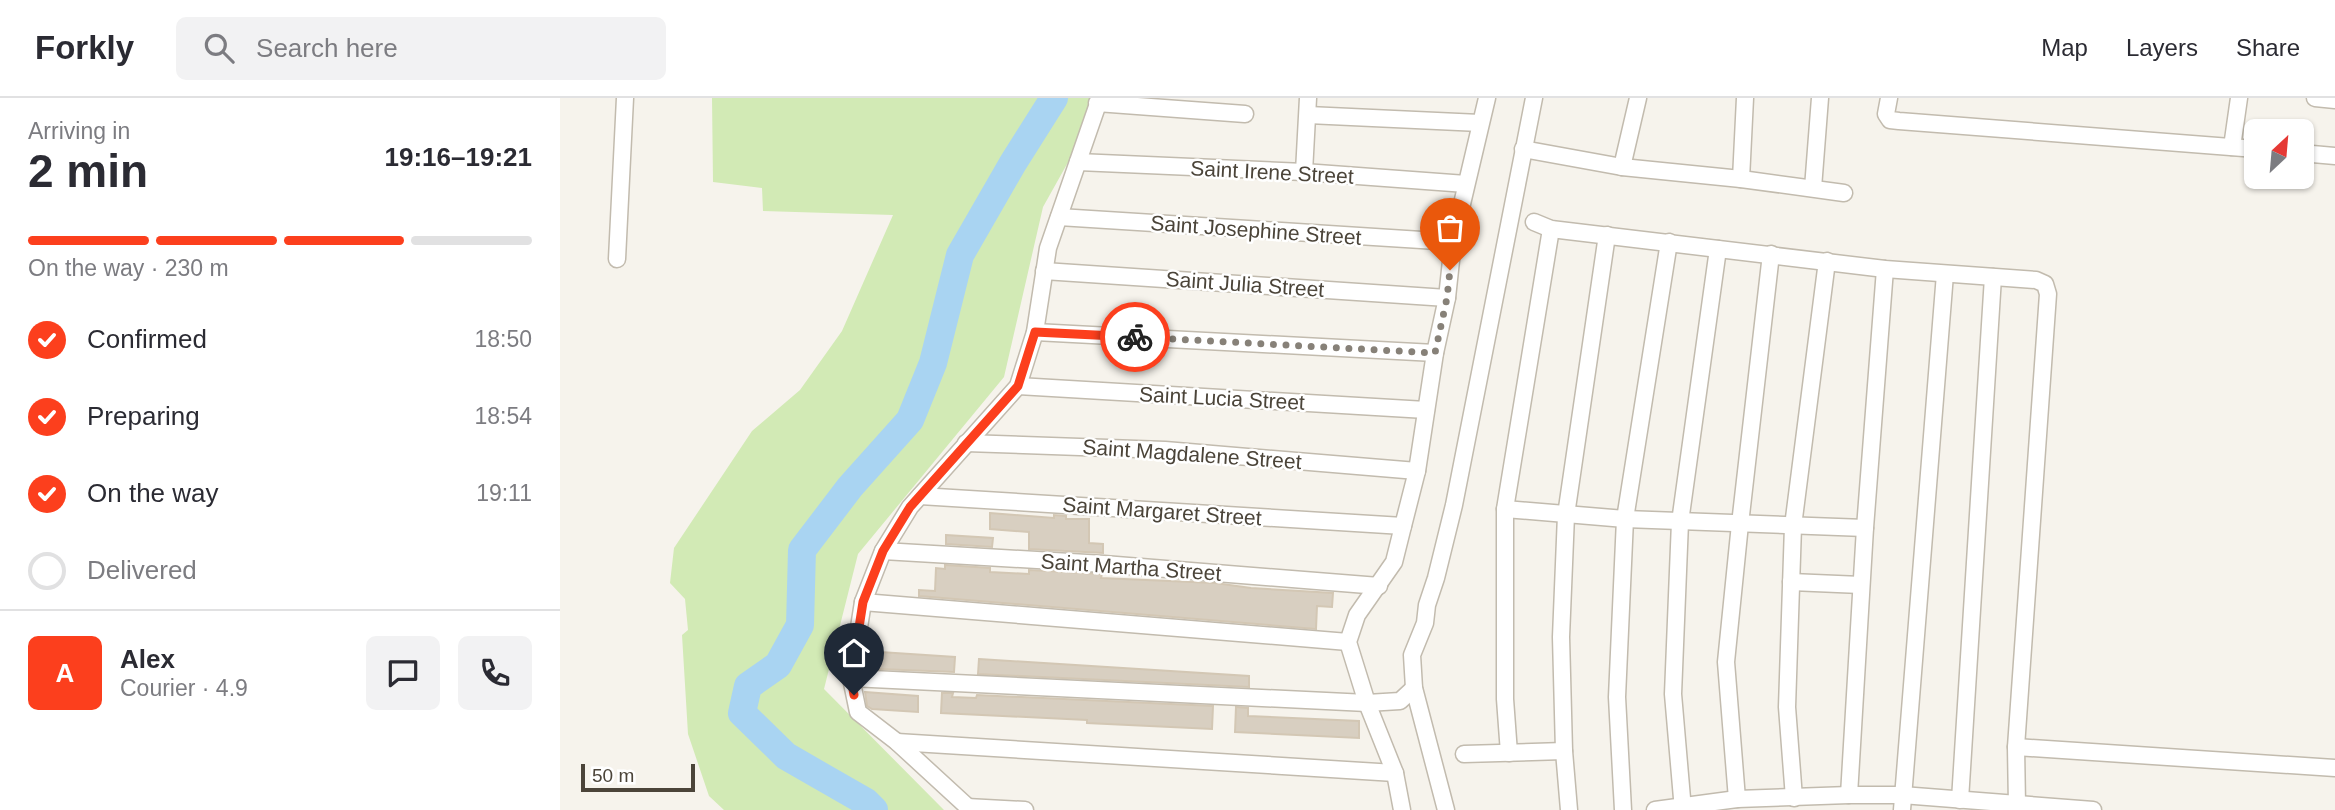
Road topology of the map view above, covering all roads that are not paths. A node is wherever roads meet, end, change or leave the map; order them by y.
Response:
1 (625, 98) edge
2 (1308, 98) edge
3 (1486, 98) edge
4 (1534, 98) edge
5 (1638, 98) edge
6 (1737, 98) edge
7 (1745, 98) edge
8 (1820, 98) edge
9 (1889, 98) edge
10 (2239, 98) edge
11 (2315, 98) edge
12 (2335, 100) edge
13 (1099, 101) edge
14 (1245, 114) dead end
15 (1308, 115) junction
16 (1480, 123) junction
17 (2232, 147) junction
18 (2244, 148) edge
19 (1523, 149) junction
20 (2314, 154) edge
21 (2335, 156) edge
22 (1078, 162) junction
23 (1622, 167) junction
24 (1304, 172) junction
25 (1741, 178) junction
26 (1466, 184) junction
27 (1813, 188) junction
28 (1844, 193) dead end
29 (1059, 217) junction
30 (1534, 222) dead end
31 (1551, 229) junction
32 (1607, 235) junction
33 (1453, 242) junction
34 (1669, 242) junction
35 (1718, 249) junction
36 (1771, 254) junction
37 (617, 259) dead end
38 (1827, 261) junction
39 (1885, 269) junction
40 (1044, 271) junction
41 (1945, 274) junction
42 (1993, 277) junction
43 (1447, 298) junction
44 (1035, 332) junction
45 (1435, 353) junction
46 (1018, 386) junction
47 (1426, 410) junction
48 (966, 443) junction
49 (1417, 471) junction
50 (920, 496) junction
51 (1505, 509) junction
52 (1566, 515) junction
53 (1625, 519) junction
54 (1680, 522) junction
55 (1740, 524) junction
56 (1403, 526) junction
57 (1793, 526) junction
58 (1865, 528) junction
59 (883, 551) junction
60 (1791, 582) junction
61 (1861, 585) junction
62 (1379, 586) junction
63 (863, 602) junction
64 (1348, 642) junction
65 (851, 678) junction
66 (1414, 688) junction
67 (1367, 704) junction
68 (897, 742) junction
69 (2015, 747) junction
70 (1564, 751) junction
71 (1509, 753) junction
72 (1464, 754) dead end
73 (2335, 768) edge
74 (1395, 773) junction
75 (1849, 795) junction
76 (1794, 798) junction
77 (1737, 799) junction
78 (1960, 800) junction
79 (1902, 803) edge
80 (1759, 804) edge
81 (2017, 805) junction
82 (1683, 808) edge
83 (969, 809) edge
84 (1025, 810) edge
85 (1402, 810) edge
86 (1446, 810) edge
87 (1569, 810) edge
88 (1623, 810) edge
89 (1655, 810) edge
90 (2093, 810) edge

1 - 37 street
2 - 15 street
3 - 16 street
4 - 19 street
5 - 23 street
6 - 7 street
7 - 25 street
8 - 27 street
9 - 17 street
10 - 17 street
11 - 12 street
13 - 14 street
13 - 22 street
15 - 16 street
15 - 24 street
16 - 26 street
17 - 18 street
19 - 23 street
19 - 66 street
20 - 21 street
22 - 24 street, Saint Irene Street
22 - 29 street
23 - 25 street
24 - 26 street, Saint Irene Street
25 - 27 street
26 - 33 street
27 - 28 street
29 - 33 street, Saint Josephine Street
29 - 40 street
30 - 31 street
31 - 32 street
31 - 51 street
32 - 34 street
32 - 52 street
33 - 43 street
34 - 35 street
34 - 53 street
35 - 36 street
35 - 54 street
36 - 38 street
36 - 55 street
38 - 39 street
38 - 57 street
39 - 41 street
39 - 58 street
40 - 43 street, Saint Julia Street
40 - 44 street
41 - 42 street
41 - 79 street
42 - 69 street
42 - 78 street
43 - 45 street
44 - 45 street
44 - 46 street
45 - 47 street
46 - 47 street, Saint Lucia Street
46 - 48 street
47 - 49 street
48 - 49 street, Saint Magdalene Street
48 - 50 street
49 - 56 street
50 - 56 street, Saint Margaret Street
50 - 59 street
51 - 52 street
51 - 71 street
52 - 53 street
52 - 70 street
53 - 54 street
53 - 88 street
54 - 55 street
54 - 82 street
55 - 57 street
55 - 77 street
56 - 62 street
57 - 58 street
57 - 60 street
58 - 61 street
59 - 62 street, Saint Martha Street
59 - 63 street
60 - 61 street
60 - 76 street
61 - 75 street
62 - 64 street
63 - 64 street
63 - 65 street
64 - 67 street
65 - 67 street
65 - 68 street
66 - 67 street
66 - 86 street
67 - 74 street
68 - 74 street
68 - 83 street
69 - 73 street
69 - 81 street
70 - 71 street
70 - 87 street
71 - 72 street
74 - 85 street
75 - 76 street
75 - 79 street
76 - 80 street
77 - 80 street
77 - 82 street
78 - 79 street
78 - 81 street
81 - 90 street
82 - 89 street
83 - 84 street

